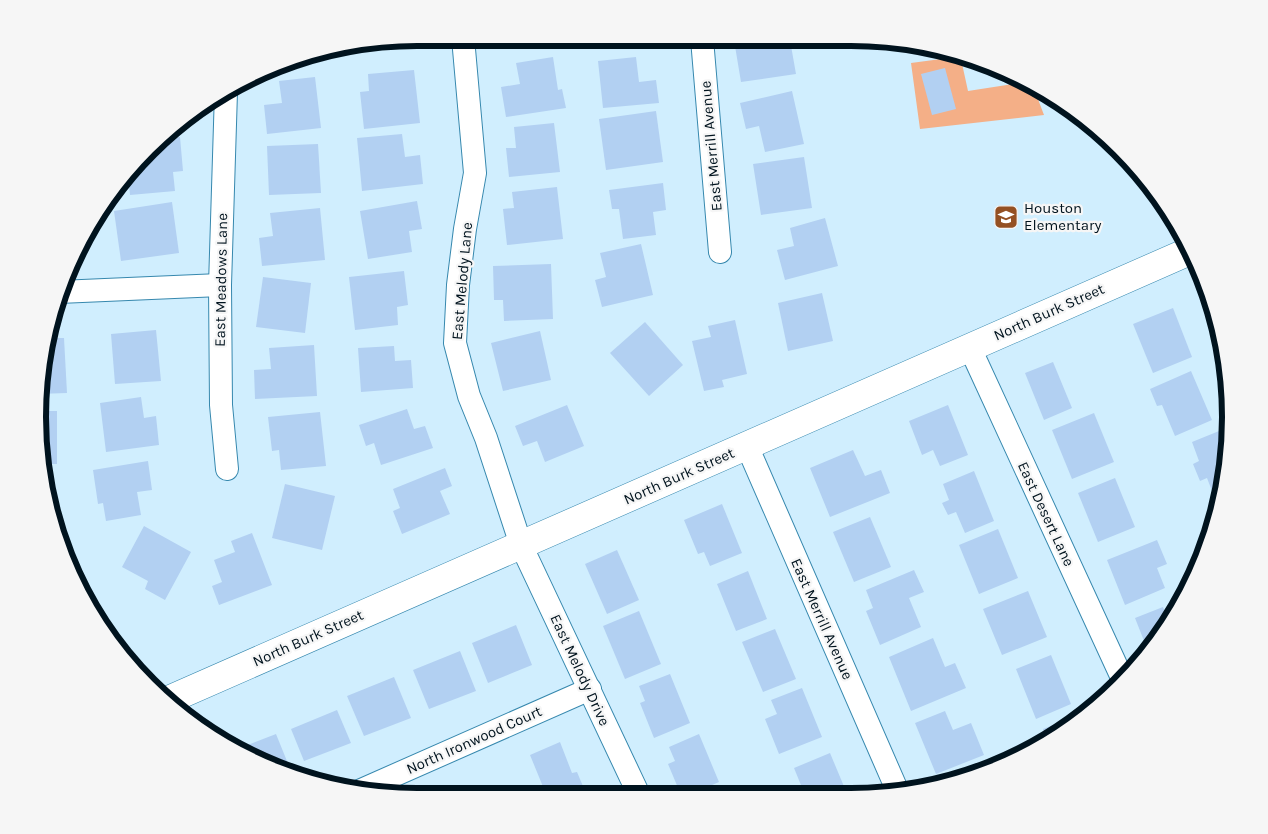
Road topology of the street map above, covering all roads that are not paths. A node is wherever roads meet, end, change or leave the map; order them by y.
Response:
1 (464, 46) edge
2 (703, 46) edge
3 (226, 100) edge
4 (720, 252) dead end
5 (1184, 253) edge
6 (220, 284) junction
7 (68, 292) edge
8 (970, 348) junction
9 (747, 446) junction
10 (227, 468) dead end
11 (521, 545) junction
12 (1119, 672) edge
13 (590, 689) junction
14 (175, 697) edge
15 (895, 785) edge
16 (375, 786) edge
17 (636, 788) edge

1 - 11 street, East Melody Lane
2 - 4 street, East Merrill Avenue
3 - 6 street, East Meadows Lane
5 - 8 street, North Burk Street
6 - 7 street
6 - 10 street, East Meadows Lane
8 - 9 street, North Burk Street
8 - 12 street, East Desert Lane
9 - 11 street, North Burk Street
9 - 15 street, East Merrill Avenue
11 - 13 street, East Melody Drive
11 - 14 street, North Burk Street
13 - 16 street, North Ironwood Court
13 - 17 street, East Melody Drive

